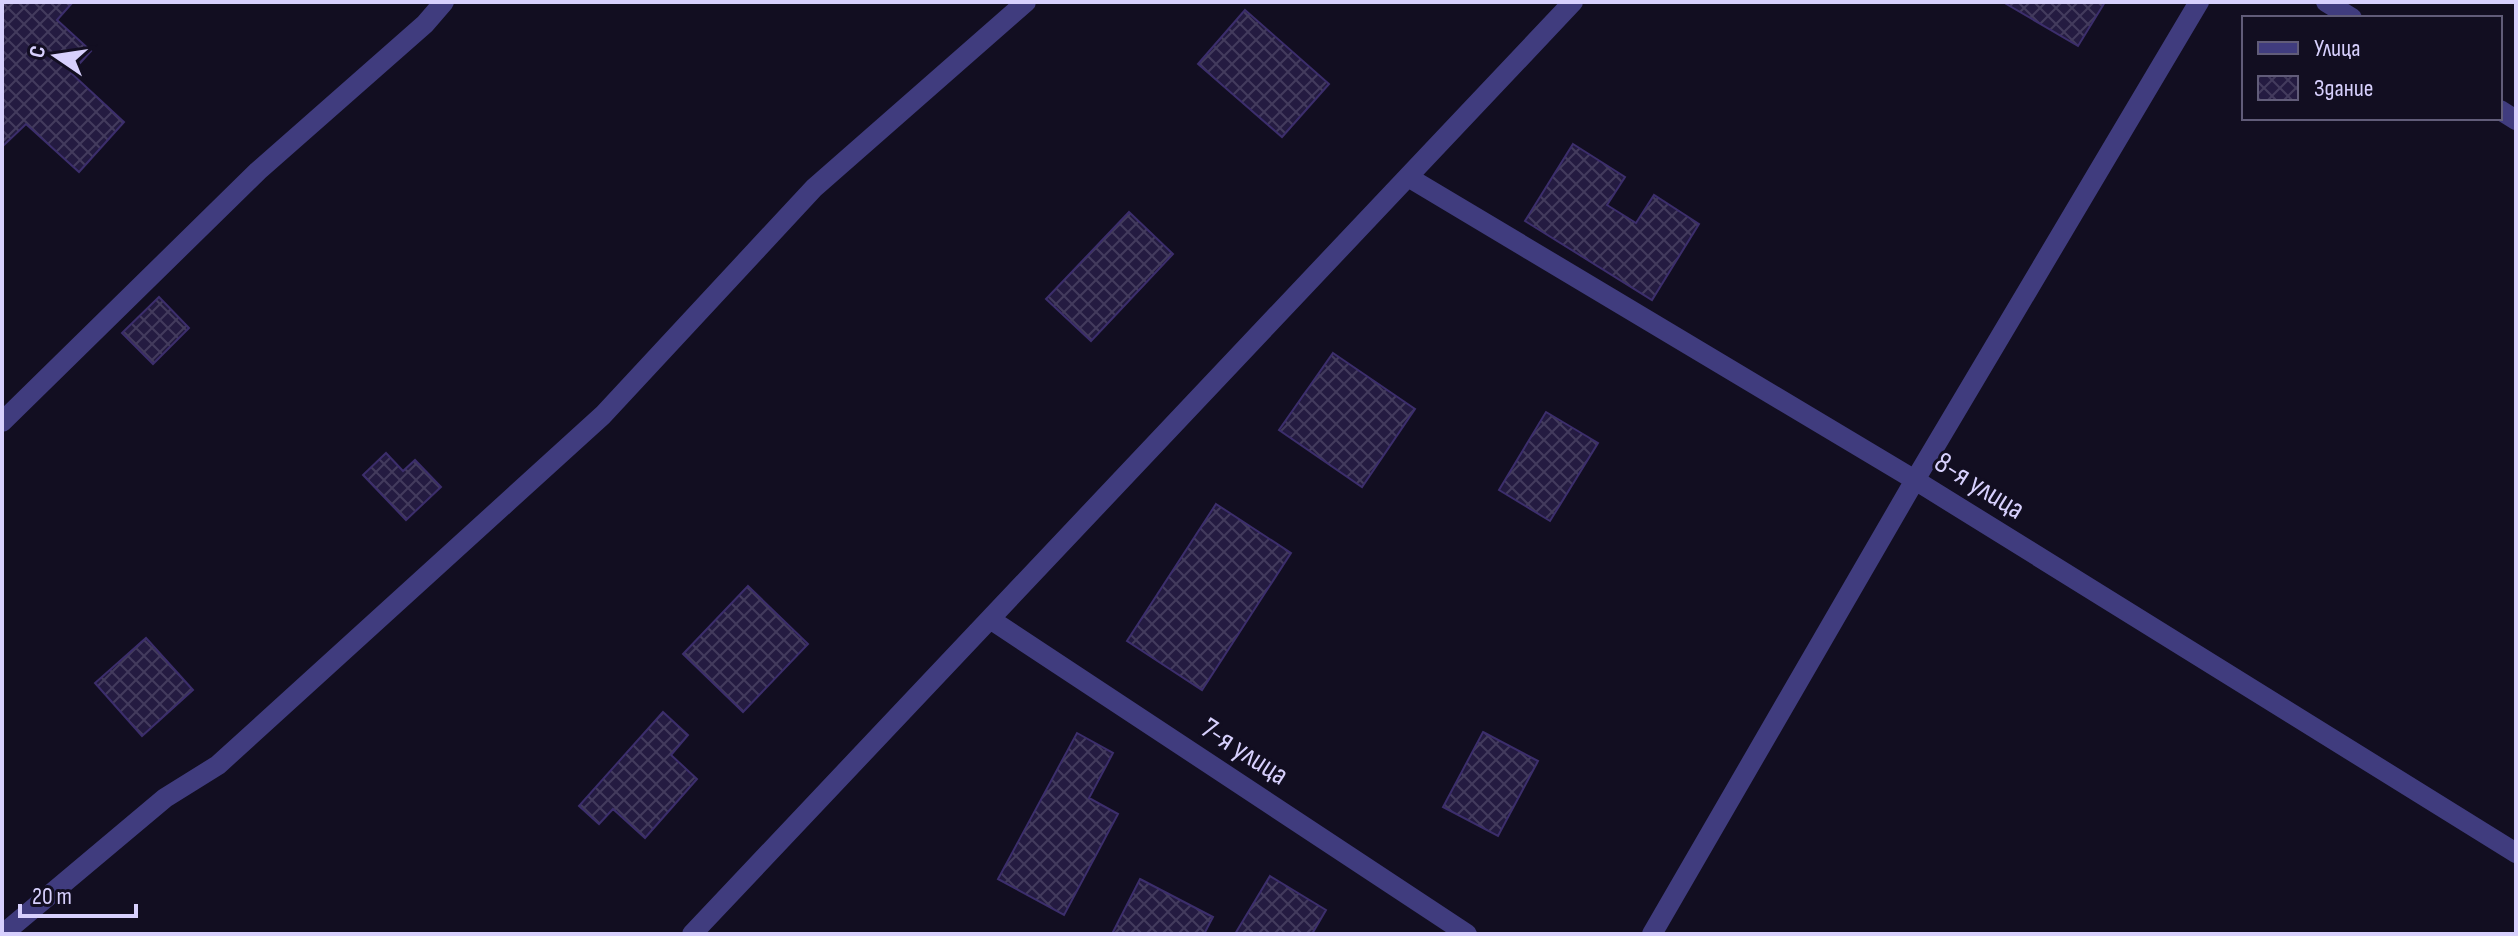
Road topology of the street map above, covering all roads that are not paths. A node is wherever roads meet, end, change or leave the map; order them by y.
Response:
1 (444, 2) edge
2 (1026, 2) edge
3 (1573, 2) edge
4 (2199, 2) edge
5 (2326, 2) edge
6 (2349, 16) edge
7 (1408, 177) junction
8 (2, 422) edge
9 (1915, 480) junction
10 (990, 619) junction
11 (2516, 853) edge
12 (3, 934) edge
13 (692, 934) edge
14 (1467, 934) edge
15 (1652, 934) edge

1 - 8 street
2 - 12 street
3 - 7 street
4 - 9 street
5 - 6 street
7 - 9 street, 8-я улица
7 - 10 street
9 - 11 street, 8-я улица
9 - 15 street
10 - 13 street
10 - 14 street, 7-я улица

